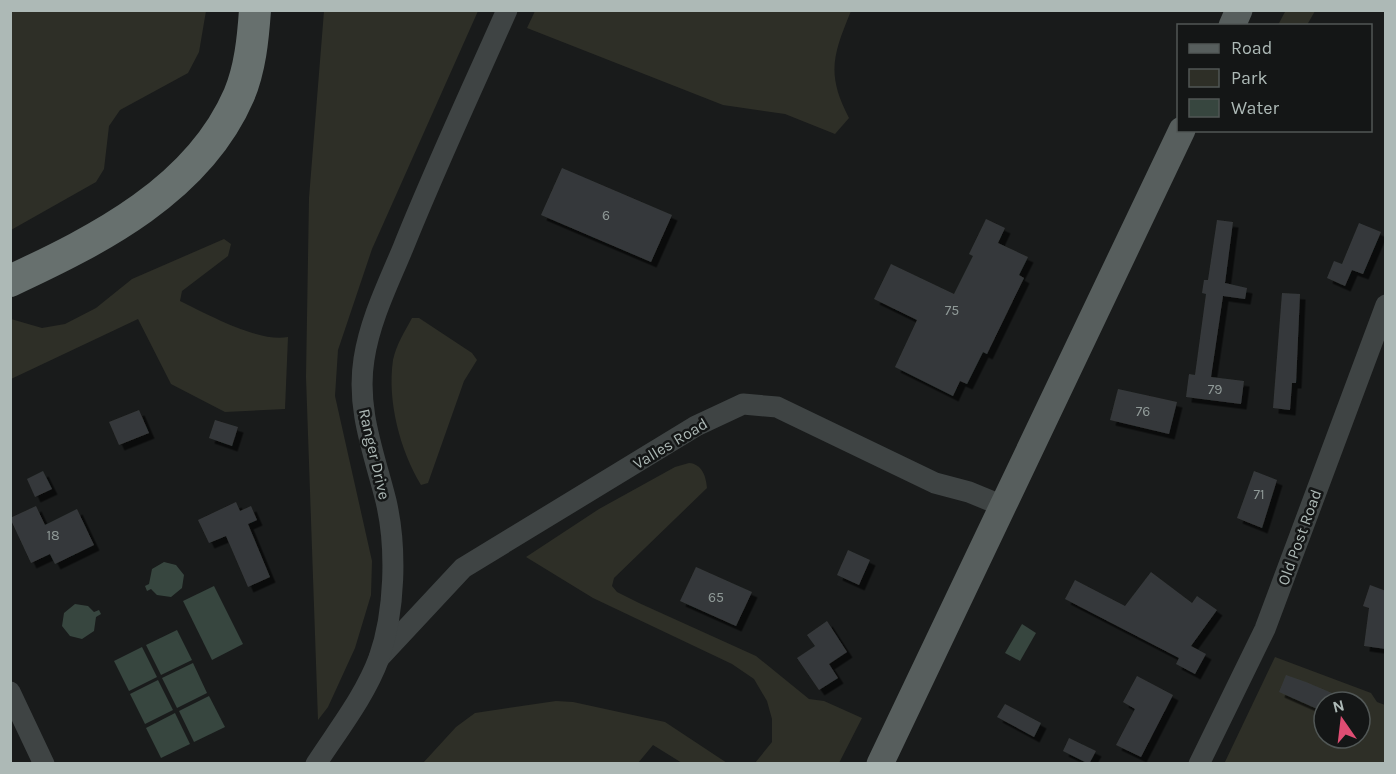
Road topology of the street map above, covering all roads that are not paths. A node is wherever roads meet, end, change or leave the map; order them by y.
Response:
1 (255, 10) edge
2 (507, 10) edge
3 (1239, 10) edge
4 (1233, 24) edge
5 (1181, 132) edge
6 (10, 281) edge
7 (1386, 305) edge
8 (1003, 506) junction
9 (379, 658) junction
10 (10, 692) edge
11 (44, 764) edge
12 (316, 764) edge
13 (880, 764) edge
14 (1199, 764) edge

1 - 6 highway
2 - 9 street, Ranger Drive
3 - 4 main road
5 - 8 main road
7 - 14 street, Old Post Road
8 - 9 street, Valles Road
8 - 13 main road
9 - 12 street, Ranger Drive
10 - 11 street

